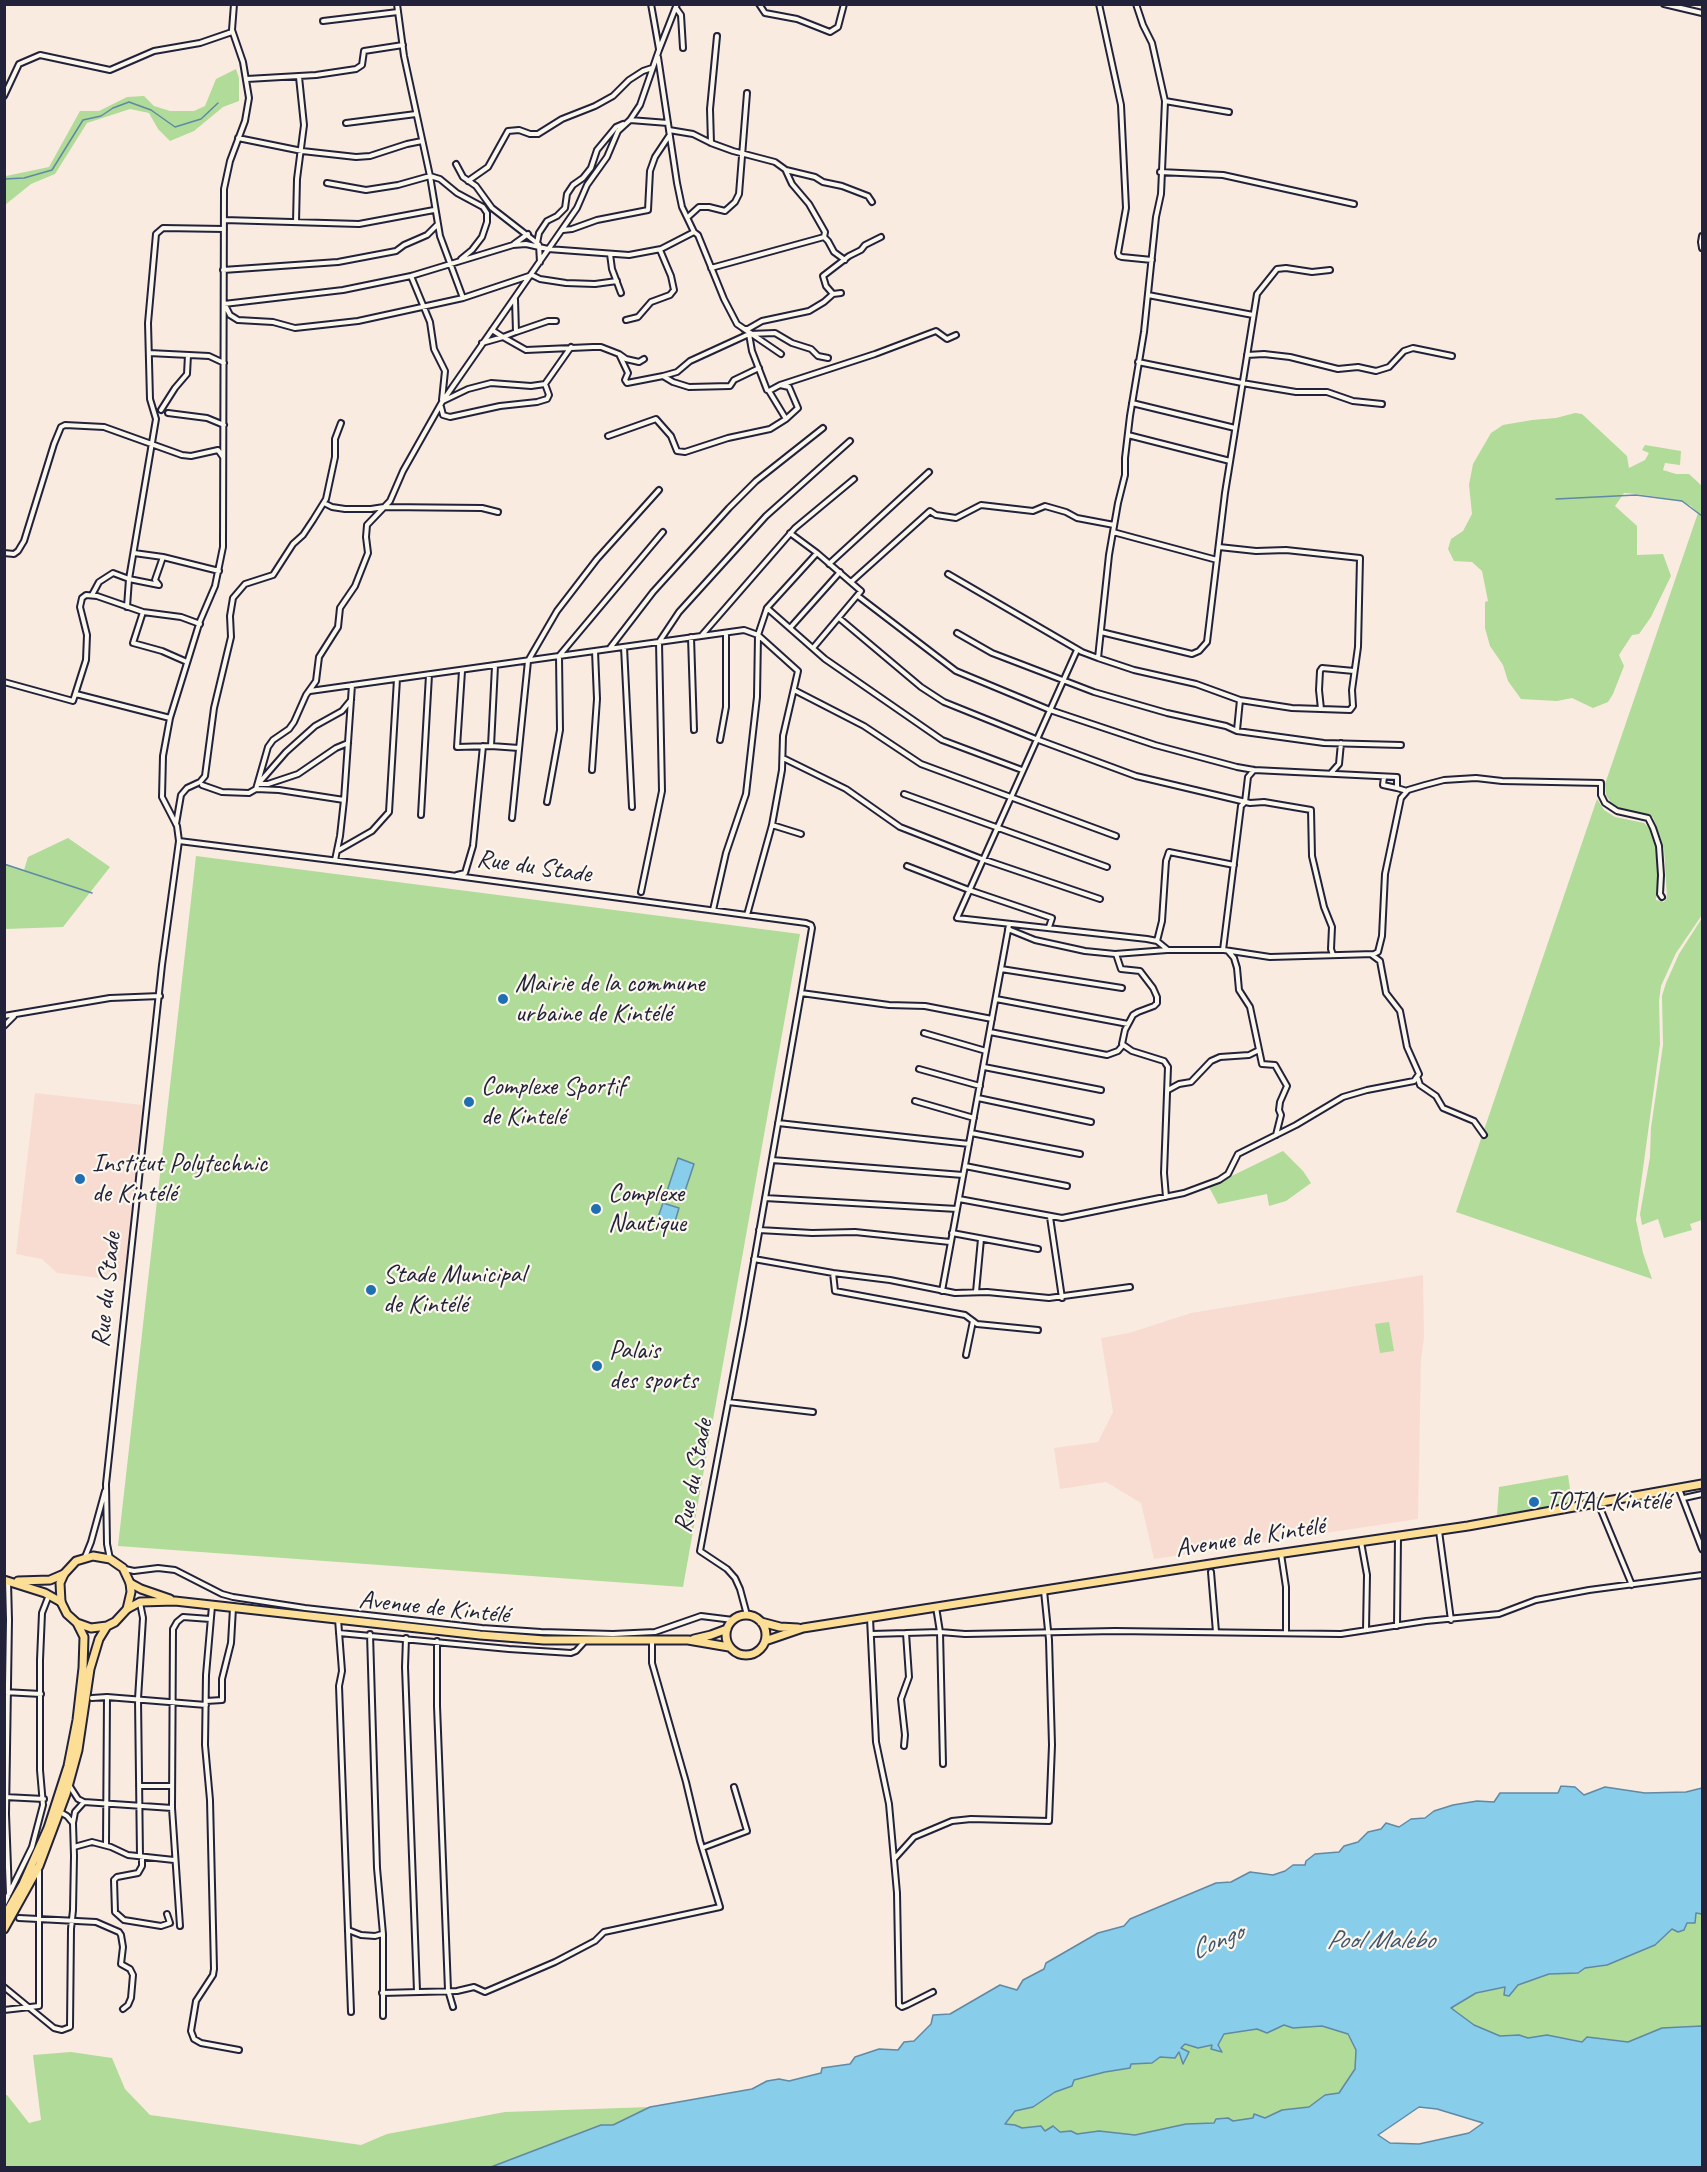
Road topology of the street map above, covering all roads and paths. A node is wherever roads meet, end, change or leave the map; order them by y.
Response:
1 (234, 4) edge
2 (397, 4) edge
3 (651, 4) edge
4 (759, 4) edge
5 (844, 4) edge
6 (1099, 4) edge
7 (1136, 4) edge
8 (1664, 4) edge
9 (677, 6) edge
10 (398, 12) junction
11 (1702, 13) edge
12 (322, 21) dead end
13 (232, 32) junction
14 (717, 36) dead end
15 (403, 45) junction
16 (682, 48) dead end
17 (659, 50) junction
18 (657, 56) junction
19 (653, 68) junction
20 (299, 77) junction
21 (247, 79) junction
22 (747, 93) dead end
23 (4, 96) edge
24 (1165, 101) junction
25 (1229, 112) dead end
26 (416, 114) junction
27 (630, 120) junction
28 (346, 123) dead end
29 (668, 123) junction
30 (669, 133) junction
31 (238, 138) junction
32 (422, 141) junction
33 (711, 144) junction
34 (302, 151) junction
35 (743, 154) junction
36 (456, 164) dead end
37 (786, 170) junction
38 (1160, 172) junction
39 (430, 176) junction
40 (468, 181) junction
41 (327, 183) dead end
42 (872, 202) dead end
43 (1354, 204) dead end
44 (434, 210) junction
45 (687, 218) junction
46 (224, 220) junction
47 (296, 222) junction
48 (690, 223) junction
49 (437, 224) junction
50 (224, 229) junction
51 (562, 230) junction
52 (694, 232) junction
53 (528, 234) junction
54 (688, 235) junction
55 (1702, 236) edge
56 (824, 237) junction
57 (881, 237) dead end
58 (538, 244) junction
59 (513, 245) junction
60 (1702, 248) edge
61 (548, 249) junction
62 (660, 250) junction
63 (610, 253) junction
64 (845, 260) junction
65 (1152, 260) junction
66 (459, 261) junction
67 (449, 264) junction
68 (540, 264) junction
69 (711, 268) junction
70 (222, 270) junction
71 (1330, 270) dead end
72 (531, 275) junction
73 (411, 276) junction
74 (617, 281) junction
75 (621, 293) dead end
76 (842, 293) dead end
77 (833, 294) junction
78 (1148, 295) junction
79 (463, 298) junction
80 (515, 299) junction
81 (224, 304) junction
82 (422, 307) junction
83 (1253, 315) junction
84 (626, 320) dead end
85 (556, 321) dead end
86 (741, 328) junction
87 (492, 330) junction
88 (516, 332) junction
89 (749, 334) junction
90 (956, 335) dead end
91 (503, 337) junction
92 (482, 343) junction
93 (571, 347) junction
94 (149, 353) junction
95 (619, 354) junction
96 (782, 354) dead end
97 (1247, 355) junction
98 (188, 356) junction
99 (1452, 356) dead end
100 (828, 358) dead end
101 (644, 359) dead end
102 (1138, 362) junction
103 (225, 363) junction
104 (759, 369) junction
105 (663, 376) junction
106 (1242, 383) junction
107 (545, 384) junction
108 (780, 385) junction
109 (769, 391) junction
110 (442, 402) junction
111 (1132, 403) junction
112 (1382, 404) dead end
113 (161, 410) dead end
114 (168, 413) dead end
115 (786, 419) junction
116 (341, 423) dead end
117 (224, 425) junction
118 (823, 428) dead end
119 (1234, 428) junction
120 (1128, 435) junction
121 (608, 436) dead end
122 (850, 441) dead end
123 (151, 444) junction
124 (224, 457) junction
125 (1230, 461) junction
126 (929, 472) dead end
127 (854, 479) dead end
128 (659, 490) dead end
129 (324, 502) junction
130 (384, 507) junction
131 (498, 512) dead end
132 (1114, 525) junction
133 (663, 532) dead end
134 (1113, 532) junction
135 (790, 533) junction
136 (1219, 547) junction
137 (4, 553) edge
138 (134, 553) junction
139 (817, 553) junction
140 (163, 557) junction
141 (1217, 560) junction
142 (829, 564) junction
143 (219, 571) junction
144 (840, 572) junction
145 (948, 573) dead end
146 (129, 579) junction
147 (851, 582) junction
148 (92, 595) junction
149 (858, 596) junction
150 (127, 607) junction
151 (766, 608) junction
152 (143, 612) junction
153 (839, 618) junction
154 (201, 624) junction
155 (790, 628) junction
156 (1101, 632) junction
157 (726, 633) junction
158 (957, 633) dead end
159 (758, 635) junction
160 (700, 636) junction
161 (691, 637) junction
162 (658, 642) junction
163 (624, 647) junction
164 (813, 648) junction
165 (609, 649) junction
166 (1077, 650) junction
167 (595, 651) junction
168 (559, 656) junction
169 (1098, 658) junction
170 (528, 661) junction
171 (187, 662) junction
172 (495, 666) junction
173 (462, 671) junction
174 (1354, 672) junction
175 (429, 675) junction
176 (397, 680) junction
177 (1064, 680) junction
178 (4, 682) edge
179 (352, 685) junction
180 (794, 690) junction
181 (309, 691) junction
182 (76, 694) junction
183 (351, 699) junction
184 (1240, 700) junction
185 (1321, 709) junction
186 (1050, 710) junction
187 (170, 718) junction
188 (694, 730) dead end
189 (1237, 731) junction
190 (1036, 739) junction
191 (720, 740) dead end
192 (1341, 743) junction
193 (348, 744) junction
194 (1401, 745) dead end
195 (483, 746) junction
196 (491, 746) junction
197 (519, 748) junction
198 (783, 758) junction
199 (592, 770) dead end
200 (1022, 770) junction
201 (1254, 770) junction
202 (1330, 774) junction
203 (1384, 777) junction
204 (202, 785) dead end
205 (258, 786) junction
206 (1397, 788) junction
207 (1407, 791) junction
208 (904, 794) dead end
209 (1010, 797) junction
210 (344, 800) junction
211 (1238, 800) junction
212 (547, 802) dead end
213 (1245, 802) junction
214 (1241, 806) junction
215 (632, 807) dead end
216 (421, 814) dead end
217 (512, 818) dead end
218 (176, 824) junction
219 (772, 825) junction
220 (996, 828) junction
221 (801, 834) dead end
222 (1116, 837) dead end
223 (178, 841) junction
224 (337, 851) junction
225 (982, 859) junction
226 (335, 860) junction
227 (1234, 865) junction
228 (907, 866) dead end
229 (1107, 867) dead end
230 (455, 876) junction
231 (969, 890) junction
232 (641, 892) dead end
233 (1662, 897) dead end
234 (1100, 899) dead end
235 (713, 910) junction
236 (747, 915) junction
237 (1009, 927) junction
238 (1048, 927) junction
239 (1157, 941) junction
240 (1168, 950) junction
241 (1225, 950) junction
242 (1116, 954) junction
243 (1372, 954) junction
244 (1333, 955) junction
245 (1001, 969) junction
246 (1122, 988) dead end
247 (801, 993) junction
248 (160, 996) junction
249 (996, 999) junction
250 (15, 1015) junction
251 (4, 1016) edge
252 (992, 1019) junction
253 (1128, 1024) junction
254 (4, 1026) edge
255 (990, 1032) junction
256 (924, 1033) dead end
257 (1123, 1045) junction
258 (1259, 1050) junction
259 (987, 1051) junction
260 (984, 1067) junction
261 (919, 1069) dead end
262 (1168, 1074) junction
263 (1418, 1079) junction
264 (1179, 1084) junction
265 (980, 1086) junction
266 (1101, 1090) dead end
267 (1167, 1090) junction
268 (978, 1098) junction
269 (915, 1101) dead end
270 (974, 1118) junction
271 (1091, 1122) dead end
272 (778, 1123) junction
273 (971, 1133) junction
274 (1276, 1135) junction
275 (1484, 1135) dead end
276 (969, 1144) junction
277 (1080, 1154) dead end
278 (772, 1160) junction
279 (965, 1166) junction
280 (963, 1175) junction
281 (1067, 1186) dead end
282 (1166, 1197) junction
283 (765, 1198) junction
284 (958, 1199) junction
285 (957, 1209) junction
286 (1050, 1217) junction
287 (759, 1230) junction
288 (952, 1233) junction
289 (981, 1239) junction
290 (950, 1242) junction
291 (1038, 1249) dead end
292 (754, 1259) junction
293 (833, 1273) junction
294 (1130, 1287) dead end
295 (942, 1291) junction
296 (976, 1292) junction
297 (1062, 1298) junction
298 (973, 1320) junction
299 (1038, 1330) dead end
300 (966, 1355) dead end
301 (728, 1402) junction
302 (813, 1412) dead end
303 (106, 1484) junction
304 (1702, 1484) edge
305 (1679, 1488) junction
306 (1702, 1494) edge
307 (1684, 1498) junction
308 (1598, 1503) junction
309 (1438, 1531) junction
310 (1398, 1537) junction
311 (1361, 1542) junction
312 (1702, 1549) edge
313 (1281, 1554) junction
314 (85, 1557) junction
315 (110, 1559) junction
316 (123, 1568) junction
317 (1211, 1572) dead end
318 (64, 1574) junction
319 (1702, 1575) edge
320 (8, 1580) edge
321 (130, 1583) junction
322 (1632, 1585) junction
323 (6, 1589) edge
324 (1044, 1591) junction
325 (49, 1595) junction
326 (175, 1601) junction
327 (61, 1602) junction
328 (140, 1602) junction
329 (212, 1605) junction
330 (234, 1607) junction
331 (935, 1607) junction
332 (128, 1609) junction
333 (747, 1615) junction
334 (870, 1617) junction
335 (210, 1619) junction
336 (338, 1619) junction
337 (733, 1620) junction
338 (1451, 1620) junction
339 (761, 1622) junction
340 (77, 1623) junction
341 (107, 1626) junction
342 (1397, 1626) junction
343 (726, 1629) junction
344 (803, 1629) junction
345 (1366, 1630) junction
346 (940, 1632) junction
347 (1048, 1632) junction
348 (1216, 1632) junction
349 (339, 1633) junction
350 (906, 1633) junction
351 (1286, 1633) junction
352 (872, 1634) junction
353 (370, 1635) junction
354 (406, 1638) junction
355 (586, 1640) junction
356 (688, 1640) junction
357 (437, 1641) junction
358 (652, 1641) junction
359 (765, 1641) junction
360 (729, 1647) junction
361 (6, 1692) edge
362 (41, 1694) junction
363 (106, 1697) junction
364 (92, 1698) dead end
365 (138, 1699) junction
366 (172, 1703) junction
367 (206, 1703) junction
368 (904, 1746) dead end
369 (943, 1764) dead end
370 (69, 1785) junction
371 (139, 1786) junction
372 (172, 1786) junction
373 (734, 1787) dead end
374 (6, 1797) edge
375 (44, 1799) junction
376 (84, 1802) junction
377 (107, 1803) junction
378 (140, 1806) junction
379 (172, 1808) junction
380 (60, 1812) junction
381 (73, 1823) junction
382 (106, 1845) junction
383 (74, 1847) junction
384 (702, 1848) junction
385 (141, 1857) junction
386 (174, 1860) junction
387 (894, 1860) junction
388 (39, 1866) junction
389 (9, 1895) junction
390 (4, 1905) edge
391 (167, 1914) dead end
392 (4, 1917) edge
393 (19, 1918) dead end
394 (39, 1919) junction
395 (71, 1920) junction
396 (180, 1926) dead end
397 (4, 1929) edge
398 (348, 1930) junction
399 (383, 1934) junction
400 (4, 1987) edge
401 (448, 1990) junction
402 (417, 1991) junction
403 (933, 1992) dead end
404 (382, 1993) junction
405 (453, 2007) dead end
406 (31, 2008) junction
407 (123, 2009) dead end
408 (4, 2010) edge
409 (351, 2012) dead end
410 (383, 2016) dead end
411 (239, 2050) dead end

1 - 13 street
2 - 10 street
3 - 17 street
4 - 5 street
6 - 65 street
7 - 24 street
8 - 11 street
9 - 16 street
9 - 17 street
10 - 12 street
10 - 15 street
13 - 21 street
13 - 23 street
14 - 33 street
15 - 20 street
15 - 26 street
17 - 18 street
18 - 19 street
18 - 29 street
19 - 27 street
19 - 40 street
20 - 21 street
20 - 34 street
21 - 31 street
22 - 35 street
24 - 25 street
24 - 38 street
26 - 28 street
26 - 32 street
27 - 29 street
27 - 51 street
27 - 58 street
29 - 30 street
30 - 33 street
30 - 45 street
30 - 51 street
31 - 34 street
31 - 46 street
32 - 34 street
32 - 39 street
33 - 35 street
34 - 47 street
35 - 37 street
35 - 45 street
36 - 40 street
37 - 42 street
37 - 56 street
38 - 43 street
38 - 65 street
39 - 41 street
39 - 44 street
39 - 66 street
40 - 53 street
44 - 47 street
44 - 49 street
45 - 48 street
46 - 47 street
46 - 50 street
48 - 52 street
48 - 54 street
49 - 67 street
49 - 70 street
50 - 70 street
50 - 94 street
51 - 61 street
52 - 54 street
52 - 69 street
53 - 58 street
53 - 59 street
54 - 62 street
55 - 60 street
56 - 64 street
56 - 69 street
57 - 64 street
58 - 59 street
58 - 61 street
58 - 68 street
59 - 66 street
61 - 63 street
61 - 68 street
62 - 63 street
62 - 84 street
63 - 74 street
64 - 77 street
65 - 78 street
66 - 67 street
67 - 73 street
67 - 79 street
68 - 72 street
69 - 86 street
70 - 81 street
71 - 83 street
72 - 74 street
72 - 79 street
72 - 80 street
73 - 81 street
73 - 82 street
74 - 75 street
76 - 77 street
77 - 86 street
78 - 83 street
78 - 102 street
79 - 82 street
80 - 87 street
80 - 88 street
81 - 82 street
81 - 103 street
82 - 110 street
83 - 97 street
85 - 88 street
86 - 89 street
87 - 91 street
87 - 92 street
88 - 91 street
89 - 96 street
89 - 100 street
89 - 104 street
89 - 105 street
90 - 108 street
91 - 92 street
91 - 93 street
92 - 110 street
93 - 95 street
93 - 107 street
94 - 98 street
94 - 123 street
95 - 101 street
95 - 105 street
97 - 99 street
97 - 106 street
98 - 103 street
98 - 113 street
102 - 106 street
102 - 111 street
103 - 117 street
104 - 105 street
104 - 109 street
106 - 112 street
106 - 119 street
107 - 110 street
107 - 110 street
108 - 109 street
108 - 115 street
109 - 115 street
110 - 130 street
111 - 119 street
111 - 120 street
114 - 117 street
115 - 121 street
116 - 129 street
117 - 124 street
118 - 165 street
119 - 125 street
120 - 125 street
120 - 132 street
122 - 162 street
123 - 124 street
123 - 137 street
123 - 138 street
124 - 143 street
125 - 136 street
126 - 142 street
127 - 135 street
128 - 170 street
129 - 130 street
129 - 218 street
130 - 131 street
130 - 181 street
132 - 134 street
132 - 147 street
133 - 168 street
134 - 141 street
134 - 156 street
135 - 139 street
135 - 160 street
136 - 141 street
136 - 174 street
138 - 140 street
138 - 146 street
139 - 142 street
139 - 151 street
140 - 143 street
140 - 146 street
141 - 156 street
142 - 144 street
143 - 154 street
144 - 147 street
144 - 155 street
145 - 166 street
146 - 148 street
146 - 150 street
147 - 149 street
148 - 150 street
148 - 182 street
149 - 153 street
149 - 186 street
150 - 152 street
151 - 155 street
151 - 159 street
152 - 154 street
152 - 171 street
153 - 164 street
153 - 190 street
154 - 171 street
155 - 164 street
156 - 169 street
157 - 159 street
157 - 160 street
157 - 191 street
158 - 177 street
159 - 180 street
159 - 235 street
160 - 161 street
161 - 162 street
161 - 188 street
162 - 163 street
162 - 232 street
163 - 165 street
163 - 215 street
164 - 200 street
165 - 167 street
166 - 169 street
166 - 177 street
167 - 168 street
167 - 199 street
168 - 170 street
168 - 212 street
169 - 184 street
170 - 172 street
170 - 197 street
171 - 187 street
172 - 173 street
172 - 196 street
173 - 175 street
173 - 195 street
174 - 185 street
174 - 185 street
175 - 176 street
175 - 216 street
176 - 179 street
176 - 224 street
177 - 186 street
177 - 189 street
178 - 182 street
179 - 181 street
179 - 183 street
180 - 198 street
180 - 209 street
181 - 205 street
182 - 187 street
183 - 193 street
183 - 205 street
184 - 185 street
184 - 189 street
186 - 190 street
186 - 201 street
187 - 218 street
189 - 192 street
190 - 200 street
190 - 211 street
192 - 194 street
192 - 202 street
193 - 205 street
193 - 210 street
195 - 196 street
195 - 230 street
196 - 197 street
197 - 217 street
198 - 219 street
198 - 225 street
200 - 209 street
201 - 202 street
201 - 213 street
202 - 203 street
203 - 206 street
203 - 206 street
204 - 205 street
205 - 210 street
206 - 207 street
207 - 233 street
207 - 243 street
208 - 220 street
209 - 220 street
209 - 222 street
210 - 224 street
211 - 213 street
211 - 214 street
213 - 214 street
213 - 244 street
214 - 227 street
218 - 223 street
219 - 221 street
219 - 236 street
220 - 225 street
220 - 229 street
223 - 226 street, Rue du Stade
223 - 248 street, Rue du Stade
224 - 226 street
225 - 231 street
225 - 234 street
226 - 230 street, Rue du Stade
227 - 239 street
227 - 241 street
228 - 231 street
230 - 235 street, Rue du Stade
231 - 237 street
231 - 238 street
235 - 236 street, Rue du Stade
236 - 247 street, Rue du Stade
237 - 238 street
237 - 242 street
237 - 245 street
238 - 239 street
239 - 240 street
240 - 241 street
240 - 242 street
241 - 244 street
241 - 258 street
242 - 253 street
243 - 244 street
243 - 263 street
245 - 246 street
245 - 249 street
247 - 252 street
247 - 272 street, Rue du Stade
248 - 250 street
248 - 303 street, Rue du Stade
249 - 252 street
249 - 253 street
250 - 251 street
250 - 254 street
252 - 255 street
253 - 257 street
255 - 257 street
255 - 259 street
256 - 259 street
257 - 262 street
258 - 264 street
258 - 274 street
259 - 260 street
260 - 265 street
260 - 266 street
261 - 265 street
262 - 264 street
262 - 267 street
263 - 274 street
263 - 275 street
264 - 267 street
265 - 268 street
267 - 282 street
268 - 270 street
268 - 271 street
269 - 270 street
270 - 273 street
272 - 276 street
272 - 278 street, Rue du Stade
273 - 276 street
273 - 277 street
274 - 282 street
276 - 279 street
278 - 280 street
278 - 283 street, Rue du Stade
279 - 280 street
279 - 281 street
280 - 284 street
282 - 286 street
283 - 285 street
283 - 287 street, Rue du Stade
284 - 285 street
284 - 286 street
285 - 288 street
286 - 297 street
287 - 290 street
287 - 292 street, Rue du Stade
288 - 289 street
288 - 290 street
289 - 291 street
289 - 296 street
290 - 295 street
292 - 293 street
292 - 301 street, Rue du Stade
293 - 295 street
293 - 298 street
294 - 297 street
295 - 296 street
296 - 297 street
298 - 299 street
298 - 300 street
301 - 302 street
301 - 333 street, Rue du Stade
303 - 314 street, Rue du Stade
303 - 315 street, Rue du Stade
304 - 305 main road, Avenue de Kintélé
305 - 307 street
305 - 308 main road, Avenue de Kintélé
306 - 307 street
307 - 312 street
308 - 309 main road, Avenue de Kintélé
308 - 322 street
309 - 310 main road, Avenue de Kintélé
309 - 338 street
310 - 311 main road, Avenue de Kintélé
310 - 342 street
311 - 313 main road, Avenue de Kintélé
311 - 345 street
313 - 324 main road, Avenue de Kintélé
313 - 351 street
314 - 315 main road
314 - 318 main road
315 - 316 main road
316 - 321 main road
316 - 337 street
317 - 348 street
318 - 320 main road
318 - 327 main road
319 - 322 street
320 - 323 street
320 - 325 main road
321 - 326 main road, Avenue de Kintélé
321 - 332 main road
322 - 338 street
323 - 361 street
324 - 331 main road, Avenue de Kintélé
324 - 347 street
325 - 327 main road
325 - 362 street
326 - 328 main road, Avenue de Kintélé
326 - 329 main road, Avenue de Kintélé
327 - 340 main road
328 - 332 main road, Avenue de Kintélé
328 - 365 street
329 - 330 main road, Avenue de Kintélé
329 - 335 street
330 - 336 main road, Avenue de Kintélé
330 - 367 street
331 - 334 main road, Avenue de Kintélé
331 - 346 street
332 - 341 main road
333 - 337 main road
333 - 339 main road, Avenue de Kintélé
334 - 344 main road, Avenue de Kintélé
334 - 352 street
335 - 366 street
335 - 367 street
336 - 349 street
336 - 355 main road, Avenue de Kintélé
337 - 343 main road
338 - 342 street
339 - 344 main road, Avenue de Kintélé
339 - 359 main road
340 - 341 main road
340 - 392 main road
341 - 370 main road
342 - 345 street
343 - 356 main road, Avenue de Kintélé
343 - 360 main road
344 - 359 main road, Avenue de Kintélé
345 - 351 street
346 - 347 street
346 - 350 street
346 - 369 street
347 - 348 street
347 - 387 street
348 - 351 street
349 - 353 street
349 - 398 street
350 - 352 street
350 - 368 street
352 - 387 street
353 - 354 street
353 - 399 street
354 - 357 street
354 - 402 street
355 - 357 street
355 - 358 main road, Avenue de Kintélé
356 - 358 main road, Avenue de Kintélé
356 - 360 main road, Avenue de Kintélé
357 - 401 street
358 - 384 street
359 - 360 main road, Avenue de Kintélé
361 - 362 street
361 - 374 street
362 - 375 street
363 - 364 street
363 - 365 street
363 - 377 street
365 - 366 street
365 - 371 street
366 - 367 street
366 - 372 street
367 - 411 street
370 - 376 street
370 - 380 main road
371 - 372 street
371 - 378 street
372 - 379 street
373 - 384 street
374 - 375 street
374 - 389 street
375 - 389 street
376 - 377 street
376 - 381 street
377 - 378 street
377 - 382 street
378 - 379 street
378 - 385 street
379 - 386 street
380 - 381 street
380 - 388 main road
381 - 383 street
382 - 383 street
382 - 385 street
383 - 395 street
384 - 401 street
385 - 386 street
385 - 391 street
386 - 396 street
387 - 403 street
388 - 394 street
388 - 397 main road
389 - 390 street
393 - 394 street
394 - 395 street
394 - 406 street
395 - 406 street
395 - 407 street
398 - 399 street
398 - 409 street
399 - 404 street
400 - 406 street
401 - 402 street
401 - 405 street
402 - 404 street
404 - 410 street
406 - 408 street

